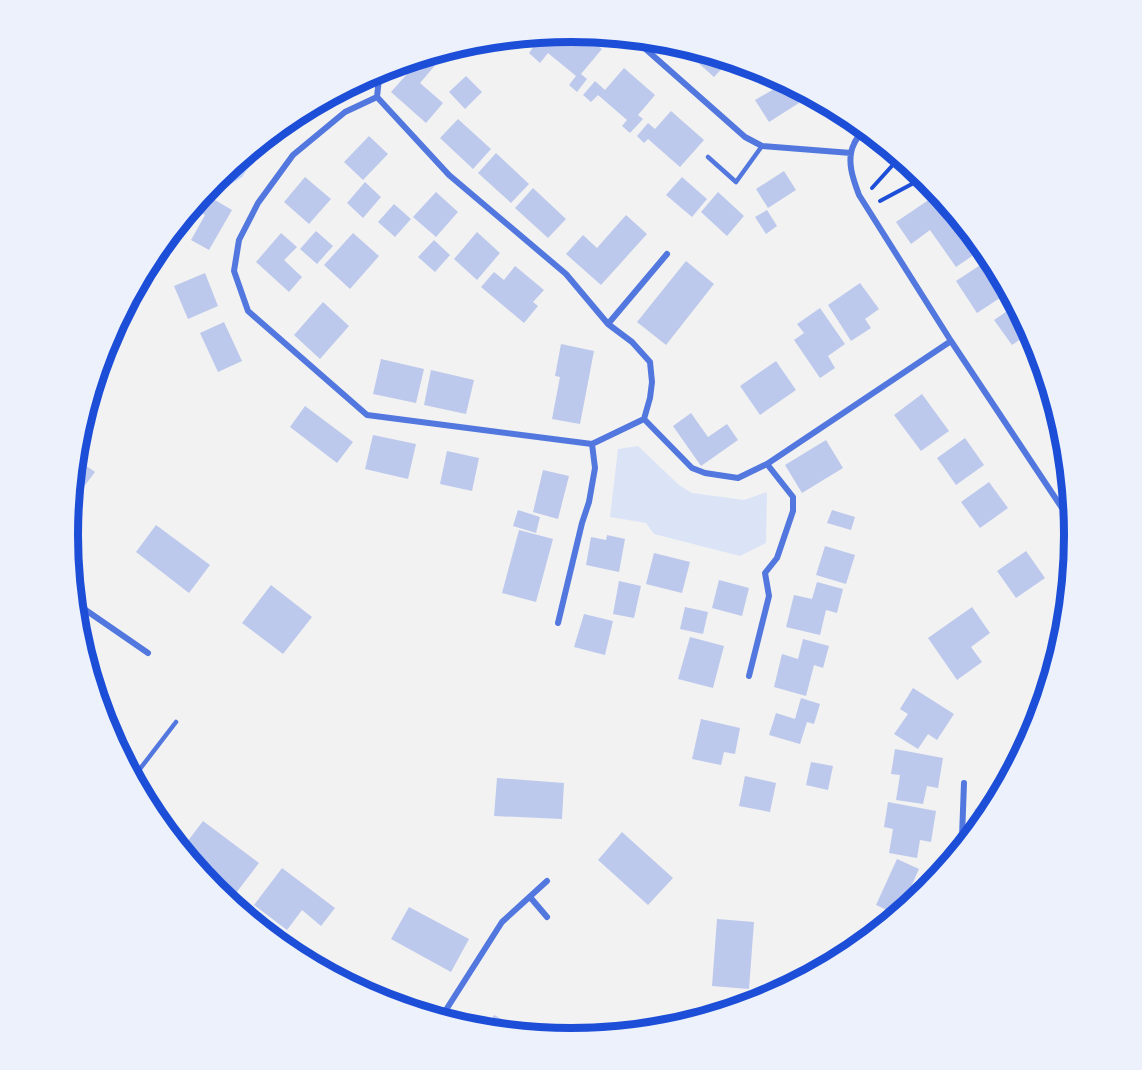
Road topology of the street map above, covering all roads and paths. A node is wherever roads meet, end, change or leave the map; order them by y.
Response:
1 (642, 47) edge
2 (379, 81) edge
3 (377, 98) junction
4 (860, 136) edge
5 (762, 146) junction
6 (851, 153) junction
7 (708, 157) dead end
8 (895, 163) edge
9 (916, 182) edge
10 (859, 195) junction
11 (867, 208) junction
12 (667, 254) dead end
13 (608, 324) junction
14 (951, 341) junction
15 (644, 419) junction
16 (592, 444) junction
17 (767, 464) junction
18 (1063, 510) edge
19 (83, 609) edge
20 (558, 623) dead end
21 (148, 653) dead end
22 (748, 676) dead end
23 (176, 722) dead end
24 (138, 771) edge
25 (964, 783) dead end
26 (962, 835) edge
27 (547, 881) dead end
28 (530, 897) junction
29 (547, 917) dead end
30 (445, 1012) edge

1 - 5 street
2 - 3 street
3 - 13 street
3 - 16 street
4 - 6 street
5 - 6 street
5 - 7 lane
6 - 10 street
8 - 10 path
9 - 11 path
10 - 11 street
11 - 14 street
12 - 13 street
13 - 15 street
14 - 17 street
14 - 18 street
15 - 16 street
15 - 17 street
16 - 20 street
17 - 22 street
19 - 21 street
23 - 24 lane
25 - 26 street
27 - 28 street
28 - 29 street
28 - 30 street

